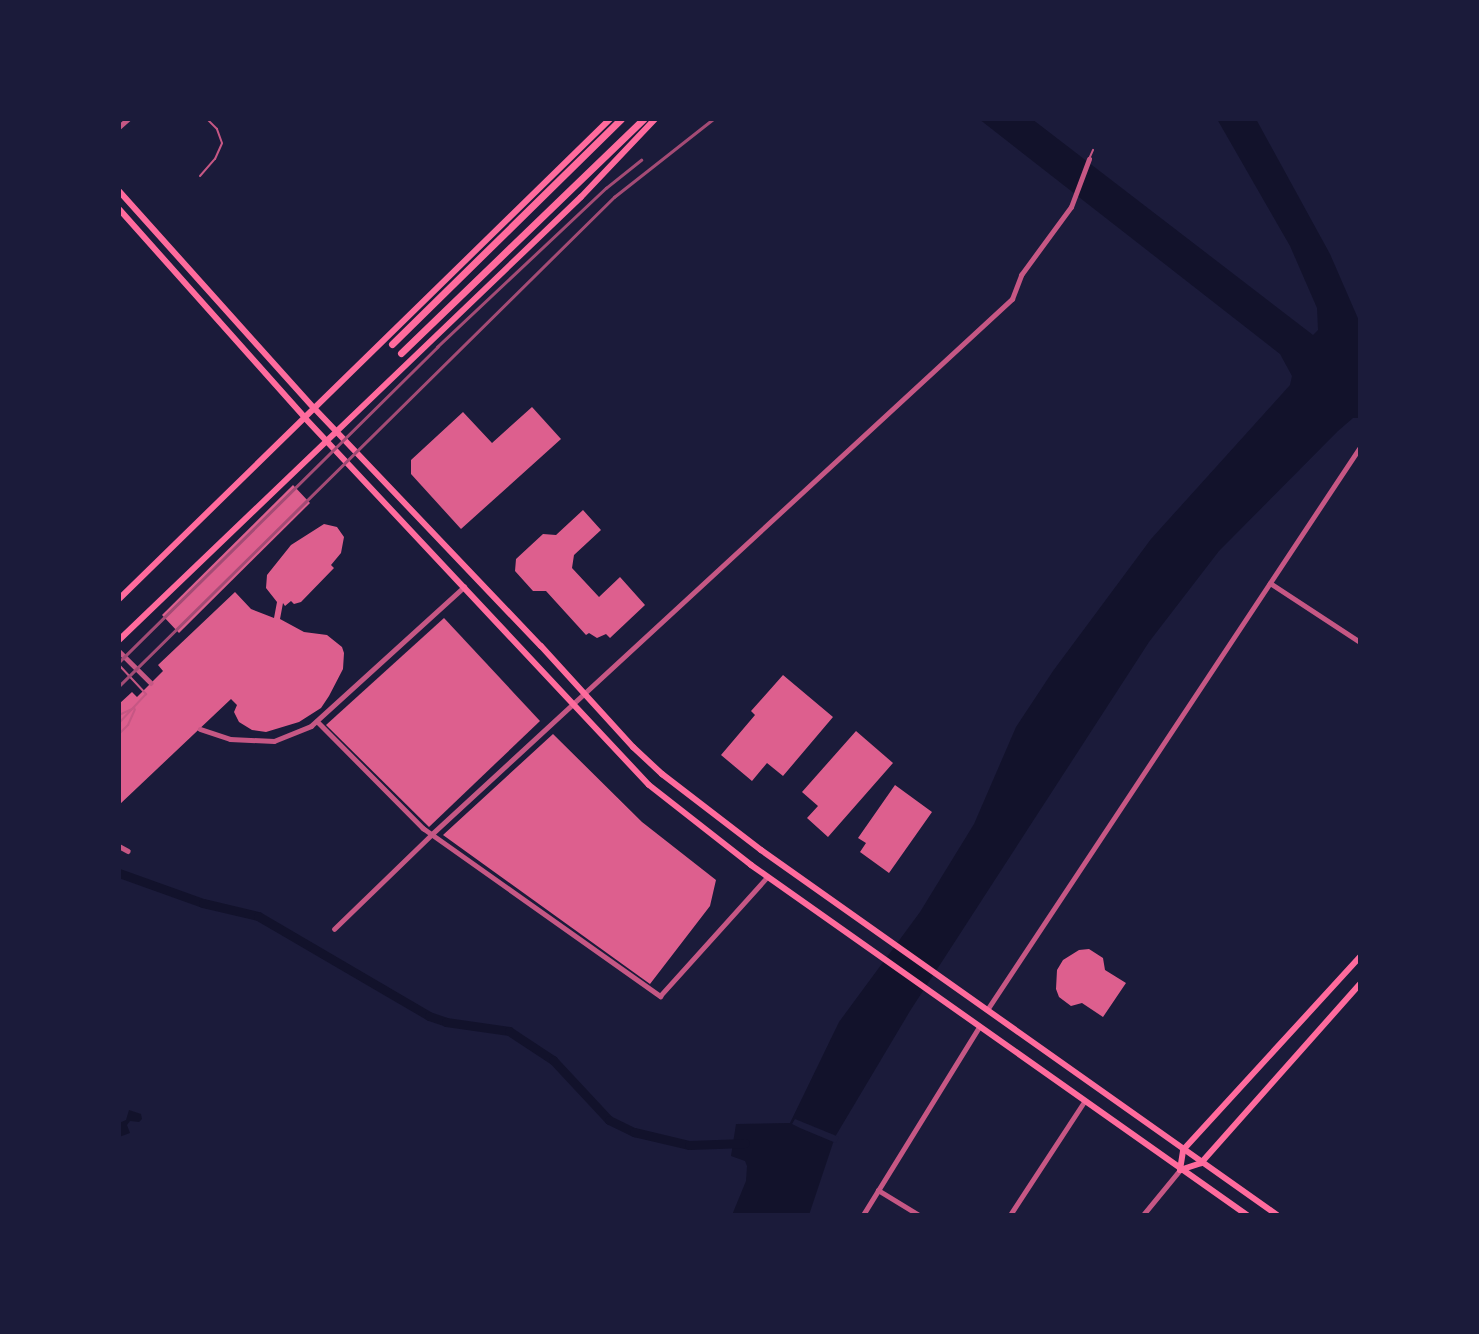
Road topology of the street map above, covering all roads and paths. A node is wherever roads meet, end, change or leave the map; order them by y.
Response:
1 (128, 119) edge
2 (207, 119) edge
3 (610, 119) edge
4 (621, 119) edge
5 (643, 119) edge
6 (655, 119) edge
7 (119, 127) edge
8 (1093, 150) dead end
9 (1089, 159) joint
10 (200, 176) dead end
11 (119, 191) edge
12 (119, 209) edge
13 (391, 344) dead end
14 (401, 354) dead end
15 (314, 408) junction
16 (304, 417) junction
17 (337, 431) junction
18 (327, 440) junction
19 (1360, 447) edge
20 (1270, 583) junction
21 (464, 587) junction
22 (119, 599) edge
23 (119, 640) edge
24 (1360, 642) edge
25 (119, 651) edge
26 (119, 665) edge
27 (151, 683) dead end
28 (583, 694) junction
29 (572, 705) junction
30 (135, 708) junction
31 (119, 715) edge
32 (317, 721) junction
33 (119, 723) edge
34 (200, 729) dead end
35 (119, 734) edge
36 (432, 834) junction
37 (119, 846) edge
38 (128, 850) dead end
39 (767, 877) junction
40 (334, 929) dead end
41 (1360, 957) edge
42 (1360, 984) edge
43 (987, 1010) junction
44 (979, 1027) junction
45 (1084, 1102) junction
46 (1184, 1150) junction
47 (1201, 1163) junction
48 (1180, 1170) junction
49 (878, 1190) junction
50 (863, 1215) edge
51 (919, 1215) edge
52 (1010, 1215) edge
53 (1143, 1215) edge
54 (1247, 1215) edge
55 (1277, 1215) edge

1 - 7 street
2 - 10 lane
3 - 15 main road
4 - 13 highway
5 - 14 highway
6 - 17 main road
8 - 9 lane
9 - 28 street
11 - 15 main road
12 - 16 main road
15 - 16 main road
15 - 17 main road
16 - 18 main road
16 - 22 main road
17 - 18 main road
17 - 28 main road
18 - 21 main road
18 - 23 main road
19 - 20 street
20 - 24 street
20 - 43 street
21 - 29 main road
21 - 32 street
25 - 27 street
26 - 30 lane
28 - 29 street
28 - 43 main road
29 - 36 street
29 - 39 main road
30 - 31 lane
30 - 33 lane
30 - 35 lane
32 - 34 street
32 - 36 street
36 - 39 street
36 - 40 street
37 - 38 street
39 - 44 main road
41 - 46 main road
42 - 47 main road
43 - 46 main road
44 - 45 main road
44 - 49 street
45 - 48 main road
45 - 52 street
46 - 47 main road
46 - 48 main road
47 - 48 main road
47 - 55 main road
48 - 53 street
48 - 54 main road
49 - 50 street
49 - 51 street

